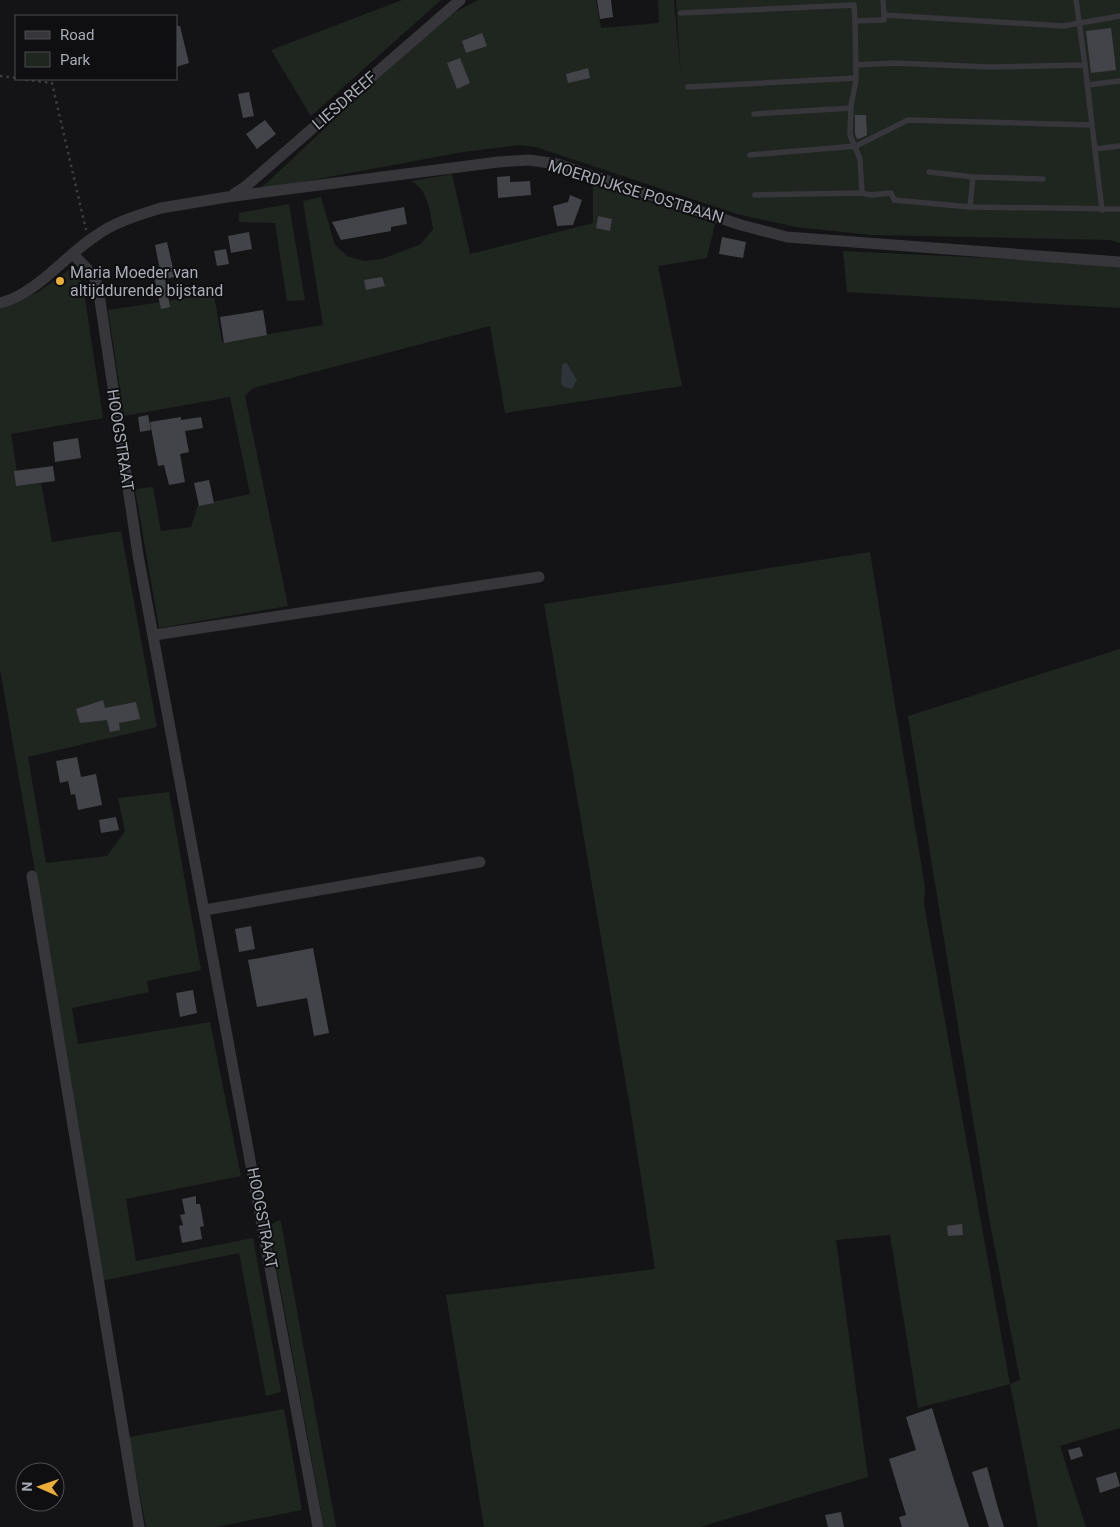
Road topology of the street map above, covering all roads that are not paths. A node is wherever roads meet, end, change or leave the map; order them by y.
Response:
1 (460, 0) edge
2 (883, 0) edge
3 (1076, 0) edge
4 (854, 2) edge
5 (681, 13) dead end
6 (884, 15) junction
7 (1120, 16) edge
8 (855, 21) junction
9 (1079, 22) junction
10 (856, 65) junction
11 (1084, 65) junction
12 (856, 78) junction
13 (1120, 81) edge
14 (1087, 85) junction
15 (688, 87) dead end
16 (851, 108) junction
17 (754, 114) dead end
18 (1092, 125) junction
19 (856, 146) junction
20 (1120, 146) edge
21 (1094, 149) junction
22 (750, 155) dead end
23 (929, 172) dead end
24 (973, 177) junction
25 (1043, 179) dead end
26 (862, 193) junction
27 (755, 195) dead end
28 (227, 197) junction
29 (970, 207) junction
30 (1120, 209) edge
31 (1102, 210) junction
32 (73, 254) junction
33 (1120, 262) edge
34 (0, 303) edge
35 (539, 577) dead end
36 (154, 634) junction
37 (480, 862) dead end
38 (32, 876) dead end
39 (205, 910) junction
40 (139, 1527) edge
41 (318, 1527) edge

1 - 28 street, LIESDREEF
2 - 6 lane
3 - 9 lane
4 - 5 lane
4 - 8 lane
6 - 8 lane
6 - 9 lane
7 - 9 lane
8 - 10 lane
9 - 11 lane
10 - 11 lane
10 - 12 lane
11 - 14 lane
12 - 15 lane
12 - 16 lane
13 - 14 lane
14 - 18 lane
16 - 17 lane
16 - 19 lane
18 - 19 lane
18 - 21 lane
19 - 22 lane
19 - 26 lane
20 - 21 lane
21 - 31 lane
23 - 24 lane
24 - 25 lane
24 - 29 lane
26 - 27 lane
26 - 29 lane
28 - 32 street, MOERDIJKSE POSTBAAN
28 - 33 street, MOERDIJKSE POSTBAAN
29 - 31 lane
30 - 31 lane
32 - 34 street, MOERDIJKSE POSTBAAN
32 - 36 street, HOOGSTRAAT
35 - 36 street
36 - 39 street, HOOGSTRAAT
37 - 39 street
38 - 40 street
39 - 41 street, HOOGSTRAAT

